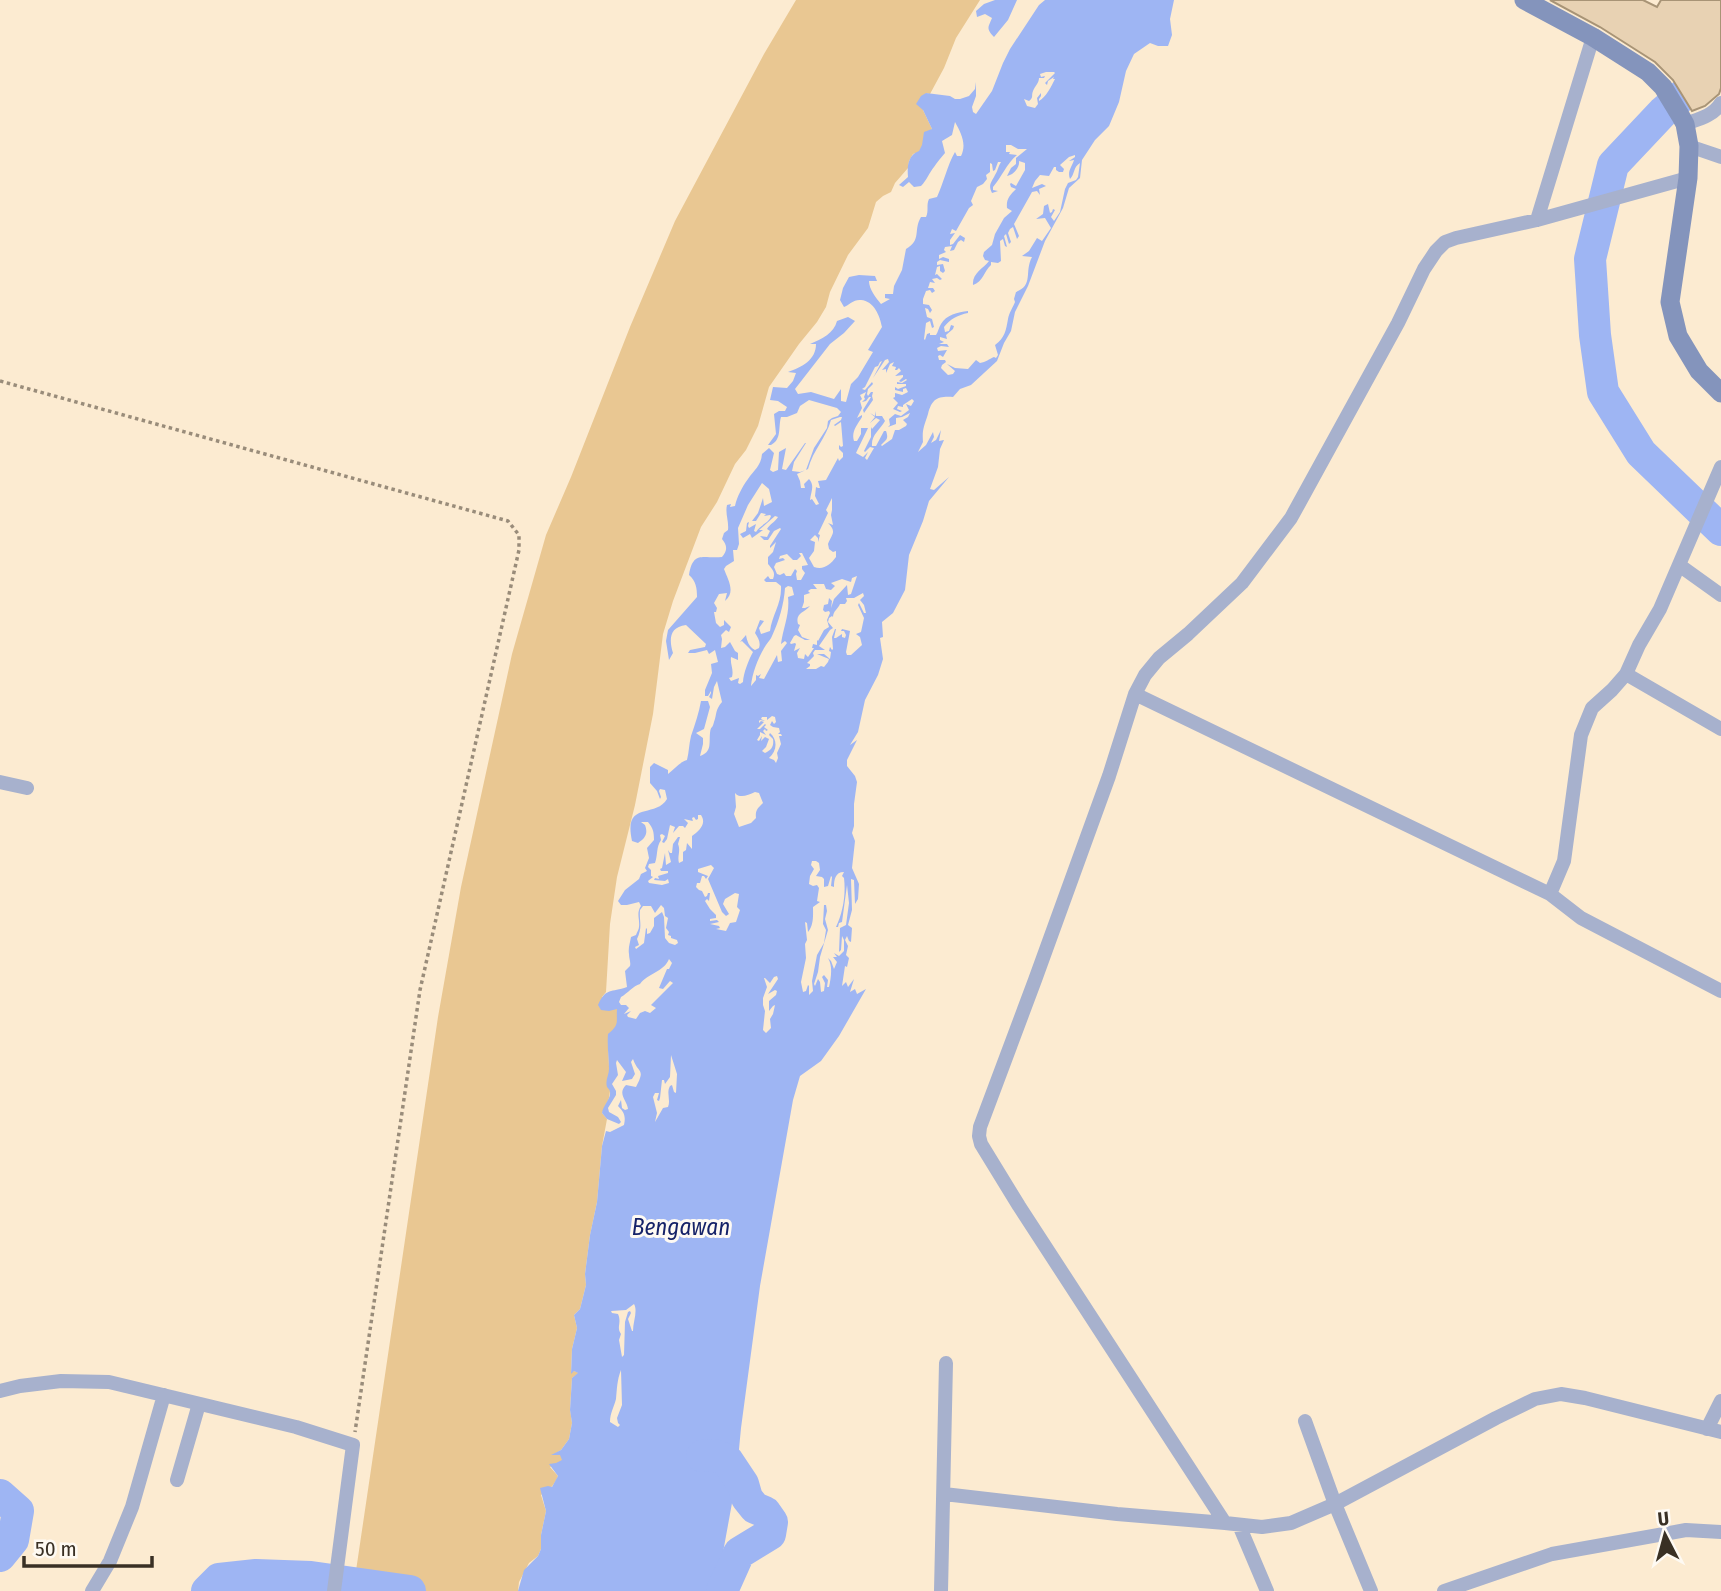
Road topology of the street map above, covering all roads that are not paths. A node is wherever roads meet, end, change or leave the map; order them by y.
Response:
1 (1524, 0) edge
2 (1593, 37) junction
3 (1721, 103) edge
4 (1683, 119) junction
5 (1689, 146) junction
6 (1721, 157) edge
7 (1688, 178) junction
8 (1537, 220) junction
9 (1721, 393) edge
10 (1721, 467) edge
11 (1679, 565) junction
12 (1721, 595) edge
13 (1626, 674) junction
14 (1135, 694) junction
15 (1721, 729) edge
16 (0, 782) edge
17 (27, 788) dead end
18 (1550, 894) junction
19 (1721, 991) edge
20 (946, 1363) dead end
21 (0, 1391) edge
22 (164, 1395) junction
23 (1721, 1401) edge
24 (200, 1404) junction
25 (1305, 1421) dead end
26 (1714, 1430) edge
27 (177, 1480) dead end
28 (944, 1494) junction
29 (1335, 1504) junction
30 (1232, 1524) junction
31 (1721, 1532) edge
32 (92, 1591) edge
33 (334, 1591) edge
34 (941, 1591) edge
35 (1267, 1591) edge
36 (1371, 1591) edge
37 (1444, 1591) edge

1 - 2 street
2 - 4 street
2 - 8 street
3 - 4 street
4 - 5 street
5 - 6 street
5 - 7 street
7 - 8 street
7 - 9 street
8 - 14 street
10 - 11 street
11 - 12 street
11 - 13 street
13 - 15 street
13 - 18 street
14 - 18 street
14 - 30 street
16 - 17 street
18 - 19 street
20 - 28 street
21 - 22 street
22 - 24 street
22 - 32 street
23 - 26 street
24 - 27 street
24 - 33 street
25 - 29 street
26 - 29 street
28 - 30 street
28 - 34 street
29 - 30 street
29 - 36 street
30 - 35 street
31 - 37 street

